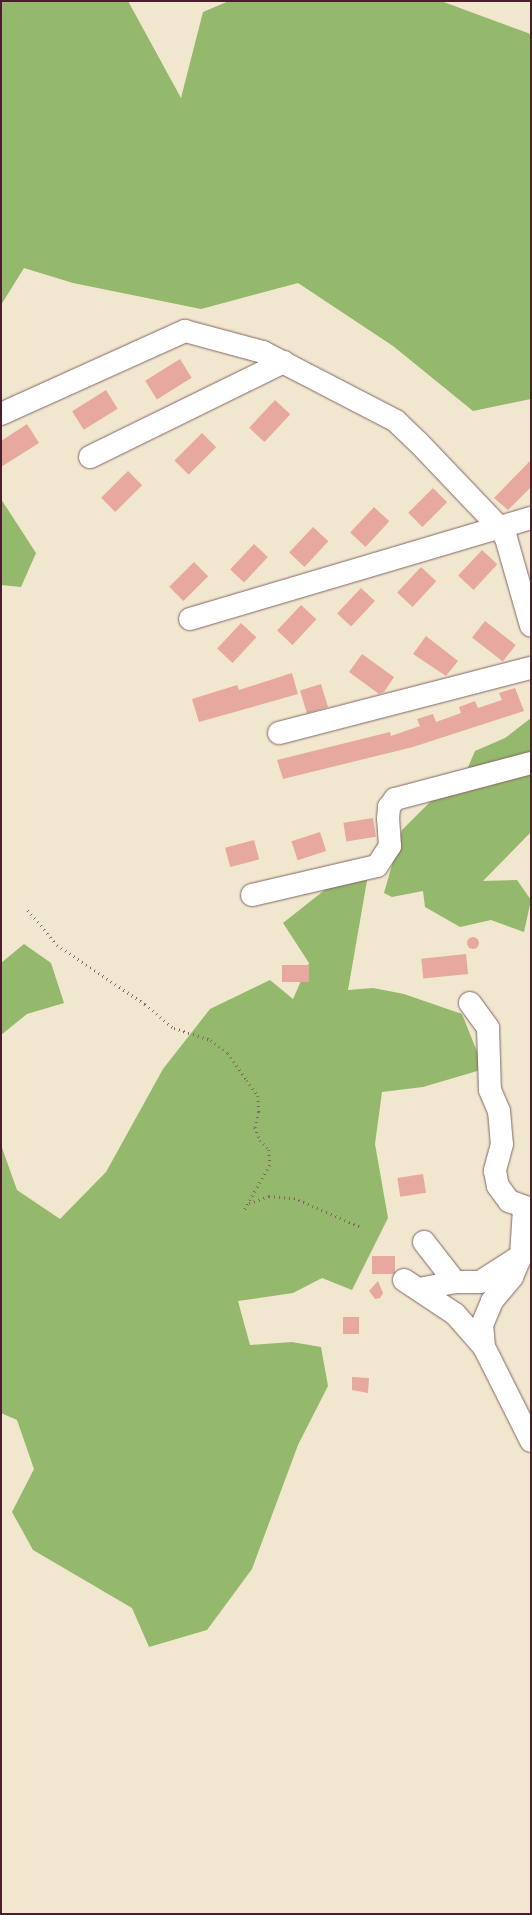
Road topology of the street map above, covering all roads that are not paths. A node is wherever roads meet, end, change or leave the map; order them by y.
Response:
1 (284, 362) junction
2 (1, 414) edge
3 (90, 458) dead end
4 (531, 518) edge
5 (500, 528) junction
6 (190, 619) dead end
7 (531, 626) edge
8 (531, 668) edge
9 (279, 733) dead end
10 (531, 763) edge
11 (252, 896) dead end
12 (470, 1003) dead end
13 (528, 1209) edge
14 (424, 1242) dead end
15 (526, 1252) edge
16 (455, 1282) junction
17 (484, 1348) junction
18 (531, 1441) edge

1 - 2 street
1 - 3 street
1 - 5 street
4 - 5 street
5 - 6 street
5 - 7 street
8 - 9 street
10 - 11 street
12 - 13 street
13 - 15 street
14 - 16 street
15 - 16 street
15 - 17 street
16 - 17 street
17 - 18 street

